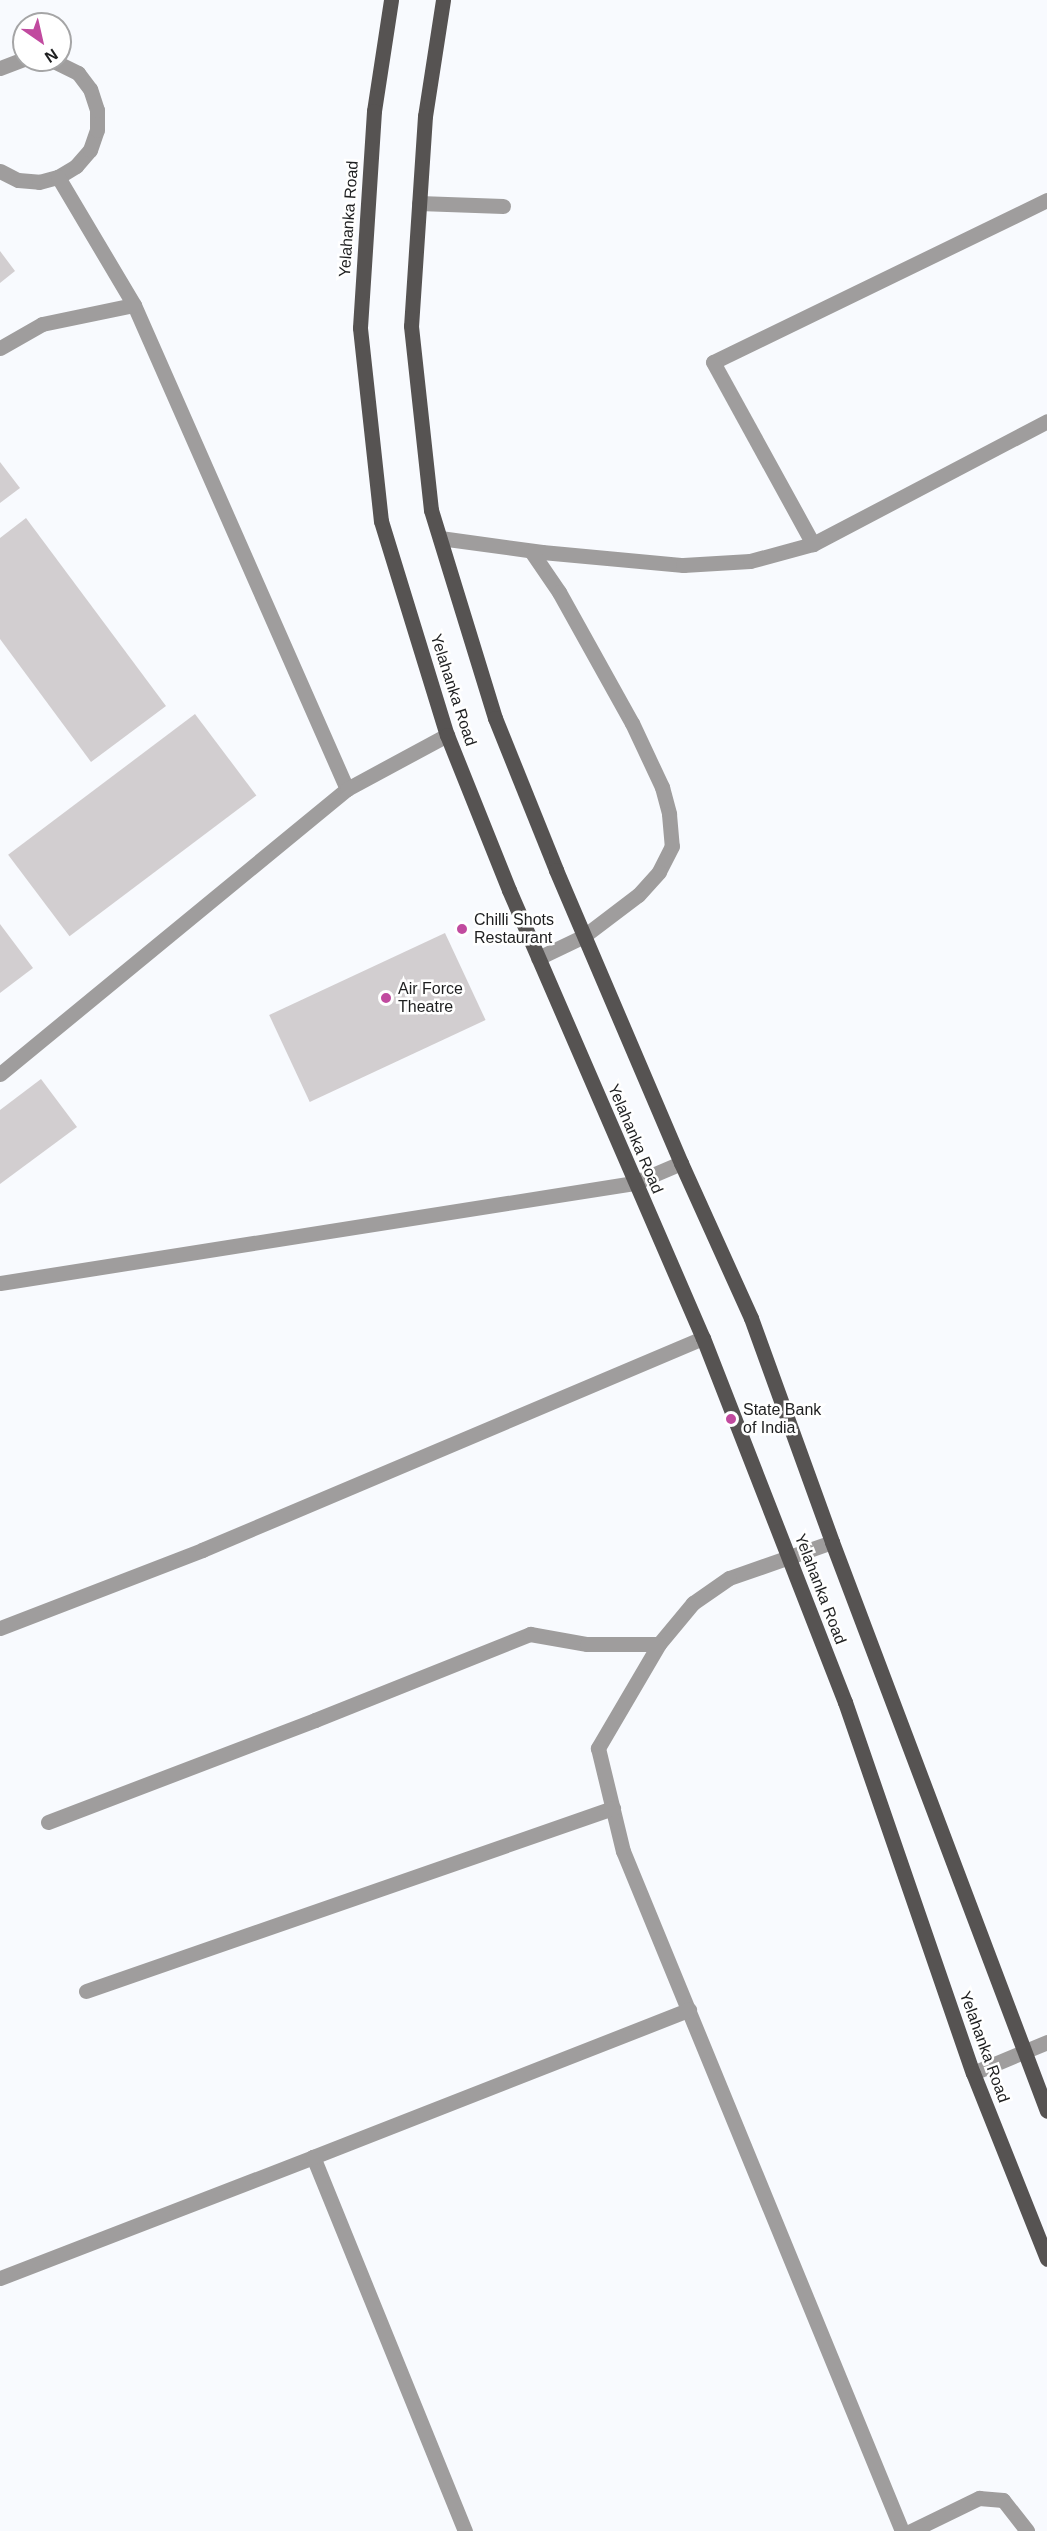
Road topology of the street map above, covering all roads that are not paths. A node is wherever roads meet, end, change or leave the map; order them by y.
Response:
1 (392, 0) edge
2 (443, 0) edge
3 (72, 70) edge
4 (0, 171) edge
5 (58, 177) junction
6 (1047, 200) edge
7 (419, 203) junction
8 (503, 206) dead end
9 (134, 305) junction
10 (0, 348) edge
11 (1047, 421) edge
12 (440, 538) junction
13 (813, 544) junction
14 (531, 551) junction
15 (447, 735) junction
16 (347, 789) junction
17 (584, 936) junction
18 (538, 958) junction
19 (0, 1074) edge
20 (681, 1163) junction
21 (634, 1183) junction
22 (0, 1283) edge
23 (703, 1338) junction
24 (832, 1542) junction
25 (789, 1558) junction
26 (0, 1628) edge
27 (659, 1644) junction
28 (613, 1808) junction
29 (48, 1822) dead end
30 (86, 1991) dead end
31 (688, 2010) junction
32 (1047, 2042) edge
33 (1024, 2052) junction
34 (973, 2073) junction
35 (1047, 2111) edge
36 (313, 2157) junction
37 (1047, 2259) edge
38 (0, 2278) edge
39 (465, 2531) edge
40 (902, 2531) edge
41 (911, 2531) edge
42 (1027, 2531) edge

1 - 15 main road, Yelahanka Road
2 - 7 main road, Yelahanka Road
3 - 5 lane
4 - 5 lane
5 - 9 lane
6 - 13 lane
7 - 8 lane
7 - 12 main road, Yelahanka Road
9 - 10 lane
9 - 16 lane
11 - 13 lane
12 - 14 lane
12 - 17 main road, Yelahanka Road
13 - 14 lane
14 - 17 lane
15 - 16 lane
15 - 18 main road, Yelahanka Road
16 - 19 lane
17 - 18 lane
17 - 20 main road, Yelahanka Road
18 - 21 main road, Yelahanka Road
20 - 21 lane
20 - 24 main road, Yelahanka Road
21 - 22 lane
21 - 23 main road, Yelahanka Road
23 - 25 main road, Yelahanka Road
23 - 26 lane
24 - 25 lane
24 - 33 main road, Yelahanka Road
25 - 27 lane
25 - 34 main road, Yelahanka Road
27 - 28 lane
27 - 29 lane
28 - 30 lane
28 - 31 lane
31 - 36 lane
31 - 40 lane
32 - 33 lane
33 - 34 lane
33 - 35 main road, Yelahanka Road
34 - 37 main road, Yelahanka Road
36 - 38 lane
36 - 39 lane
41 - 42 lane

